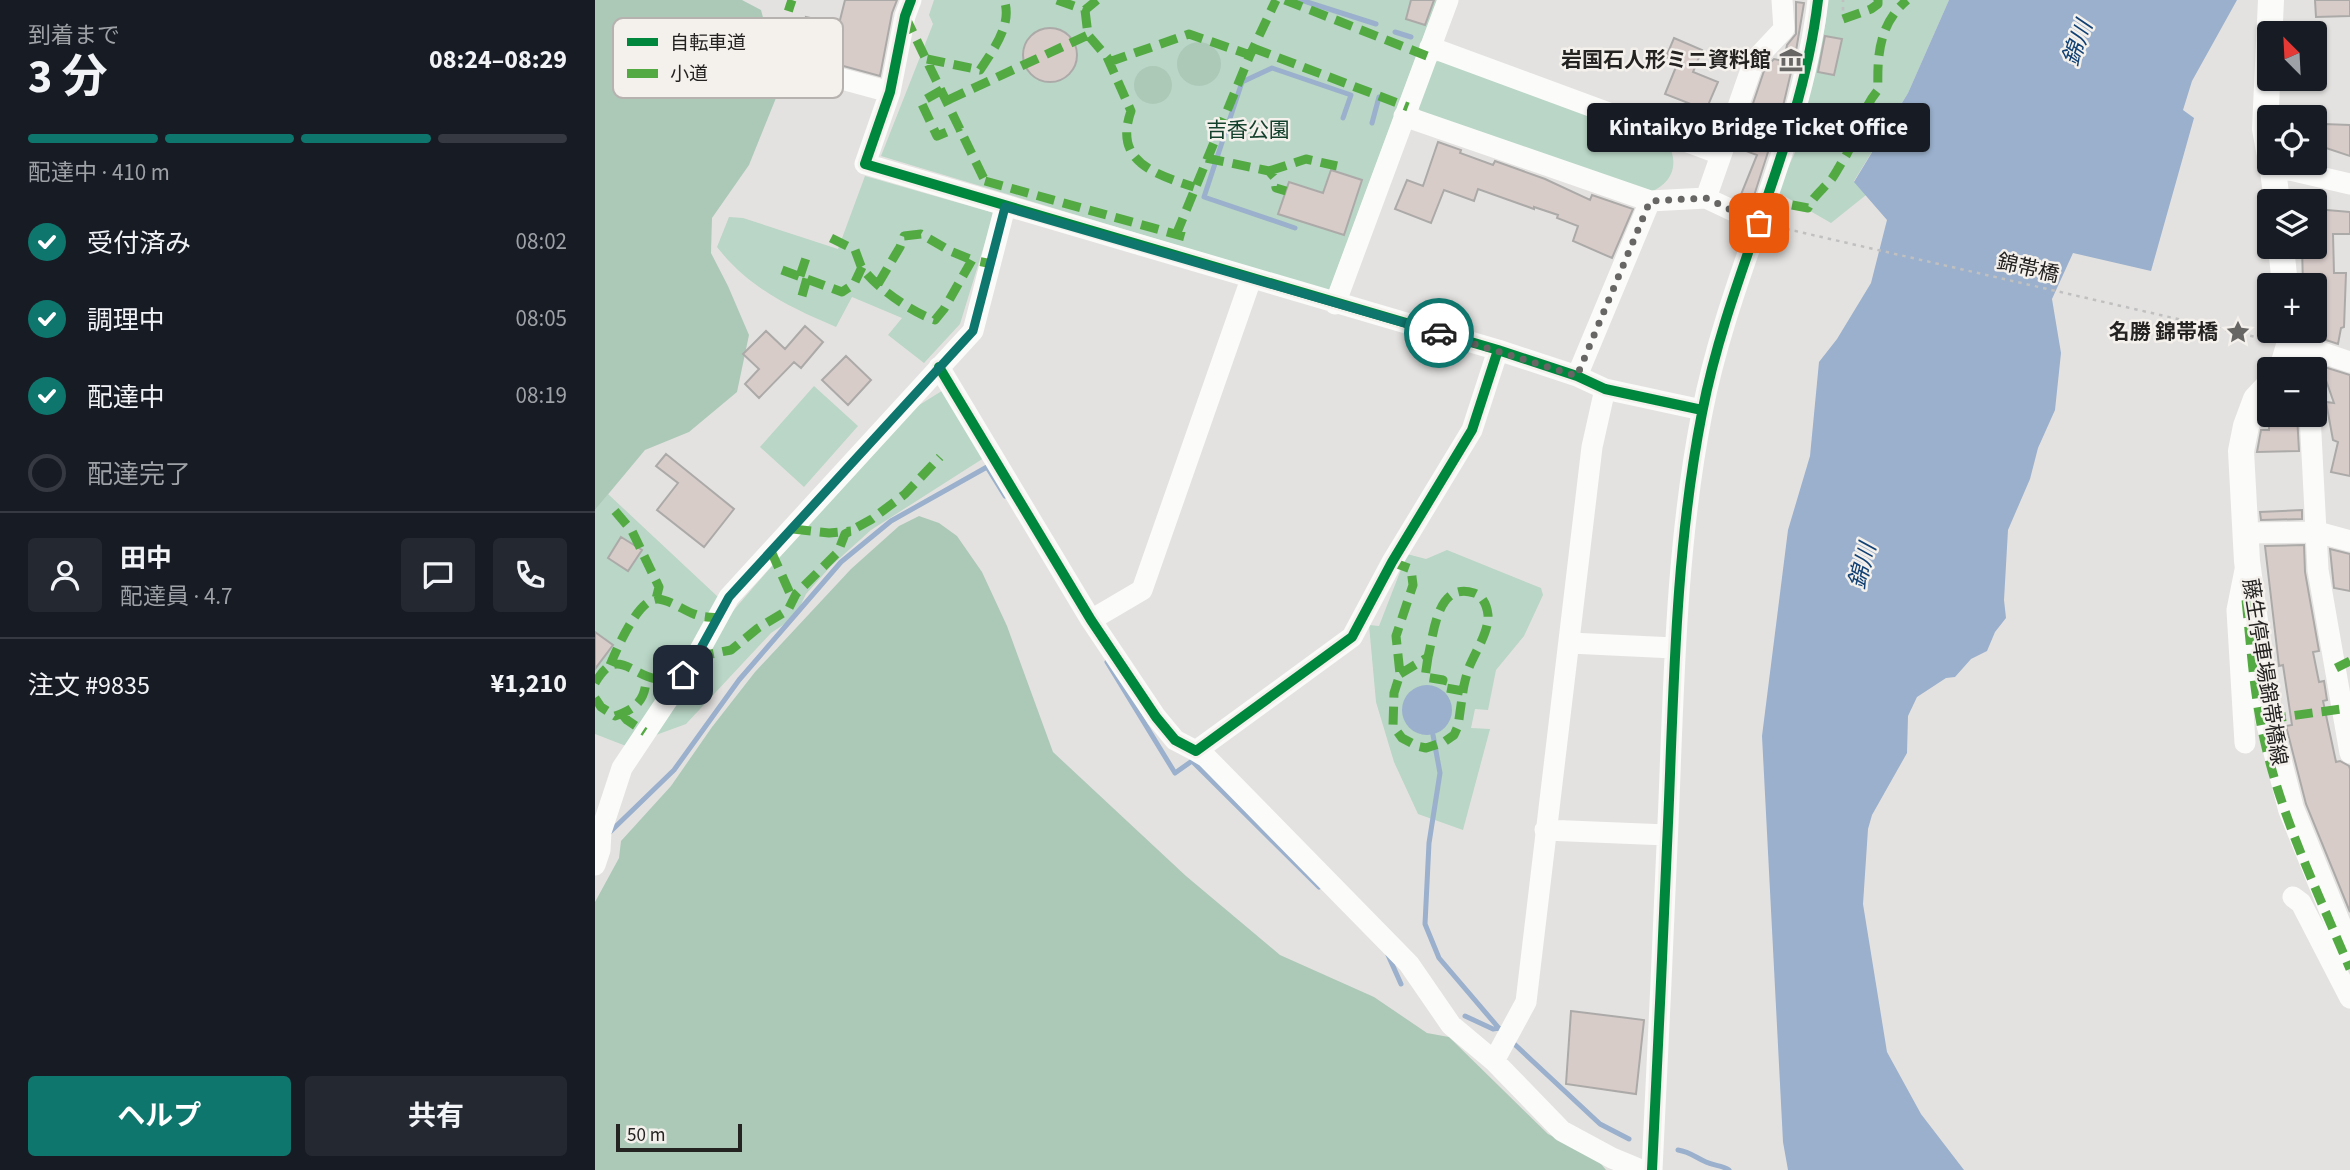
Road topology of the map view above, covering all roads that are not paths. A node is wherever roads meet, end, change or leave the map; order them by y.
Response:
1 (911, 0) edge
2 (1448, 0) edge
3 (1782, 0) edge
4 (1818, 0) edge
5 (2271, 0) edge
6 (1430, 47) junction
7 (843, 79) edge
8 (890, 92) junction
9 (2266, 105) edge
10 (1404, 116) junction
11 (1720, 154) junction
12 (2311, 175) edge
13 (2350, 184) edge
14 (1706, 198) junction
15 (1650, 201) junction
16 (1005, 207) junction
17 (1759, 223) junction
18 (1251, 279) junction
19 (1335, 304) junction
20 (2298, 343) edge
21 (1498, 350) junction
22 (2350, 362) edge
23 (939, 367) junction
24 (1577, 376) junction
25 (1605, 389) junction
26 (2257, 398) edge
27 (1702, 410) junction
28 (2311, 427) edge
29 (2317, 532) junction
30 (2245, 533) junction
31 (2350, 541) edge
32 (2247, 561) junction
33 (1091, 620) junction
34 (1570, 643) junction
35 (1674, 648) junction
36 (2346, 710) edge
37 (2245, 743) dead end
38 (1196, 751) junction
39 (2350, 753) edge
40 (1545, 830) junction
41 (1667, 835) junction
42 (599, 849) edge
43 (2293, 897) dead end
44 (2350, 954) edge
45 (2350, 998) edge
46 (1494, 1061) junction
47 (1641, 1170) edge
48 (1653, 1170) edge

1 - 8 street
2 - 6 street
3 - 11 street
4 - 17 street
5 - 9 main road
6 - 10 street
6 - 11 street
7 - 8 street
8 - 16 street
10 - 15 street
10 - 19 street
11 - 14 street
12 - 13 street
14 - 15 street
14 - 17 street
15 - 24 street
16 - 18 street
16 - 23 street
17 - 27 street
18 - 19 street
18 - 33 street
19 - 21 street
20 - 22 street
21 - 24 street
21 - 38 street
23 - 33 street
23 - 42 street
24 - 25 street
25 - 27 street
25 - 34 street
26 - 30 main road, 藤生停車場錦帯橋線
27 - 35 street
28 - 29 street
29 - 30 street
29 - 31 street
29 - 36 street
30 - 32 main road, 藤生停車場錦帯橋線
32 - 37 street
32 - 44 main road, 藤生停車場錦帯橋線
33 - 38 street
34 - 35 street
34 - 40 street
35 - 41 street
36 - 39 street
38 - 46 street
40 - 41 street
40 - 46 street
41 - 48 street
43 - 45 street
46 - 47 street

